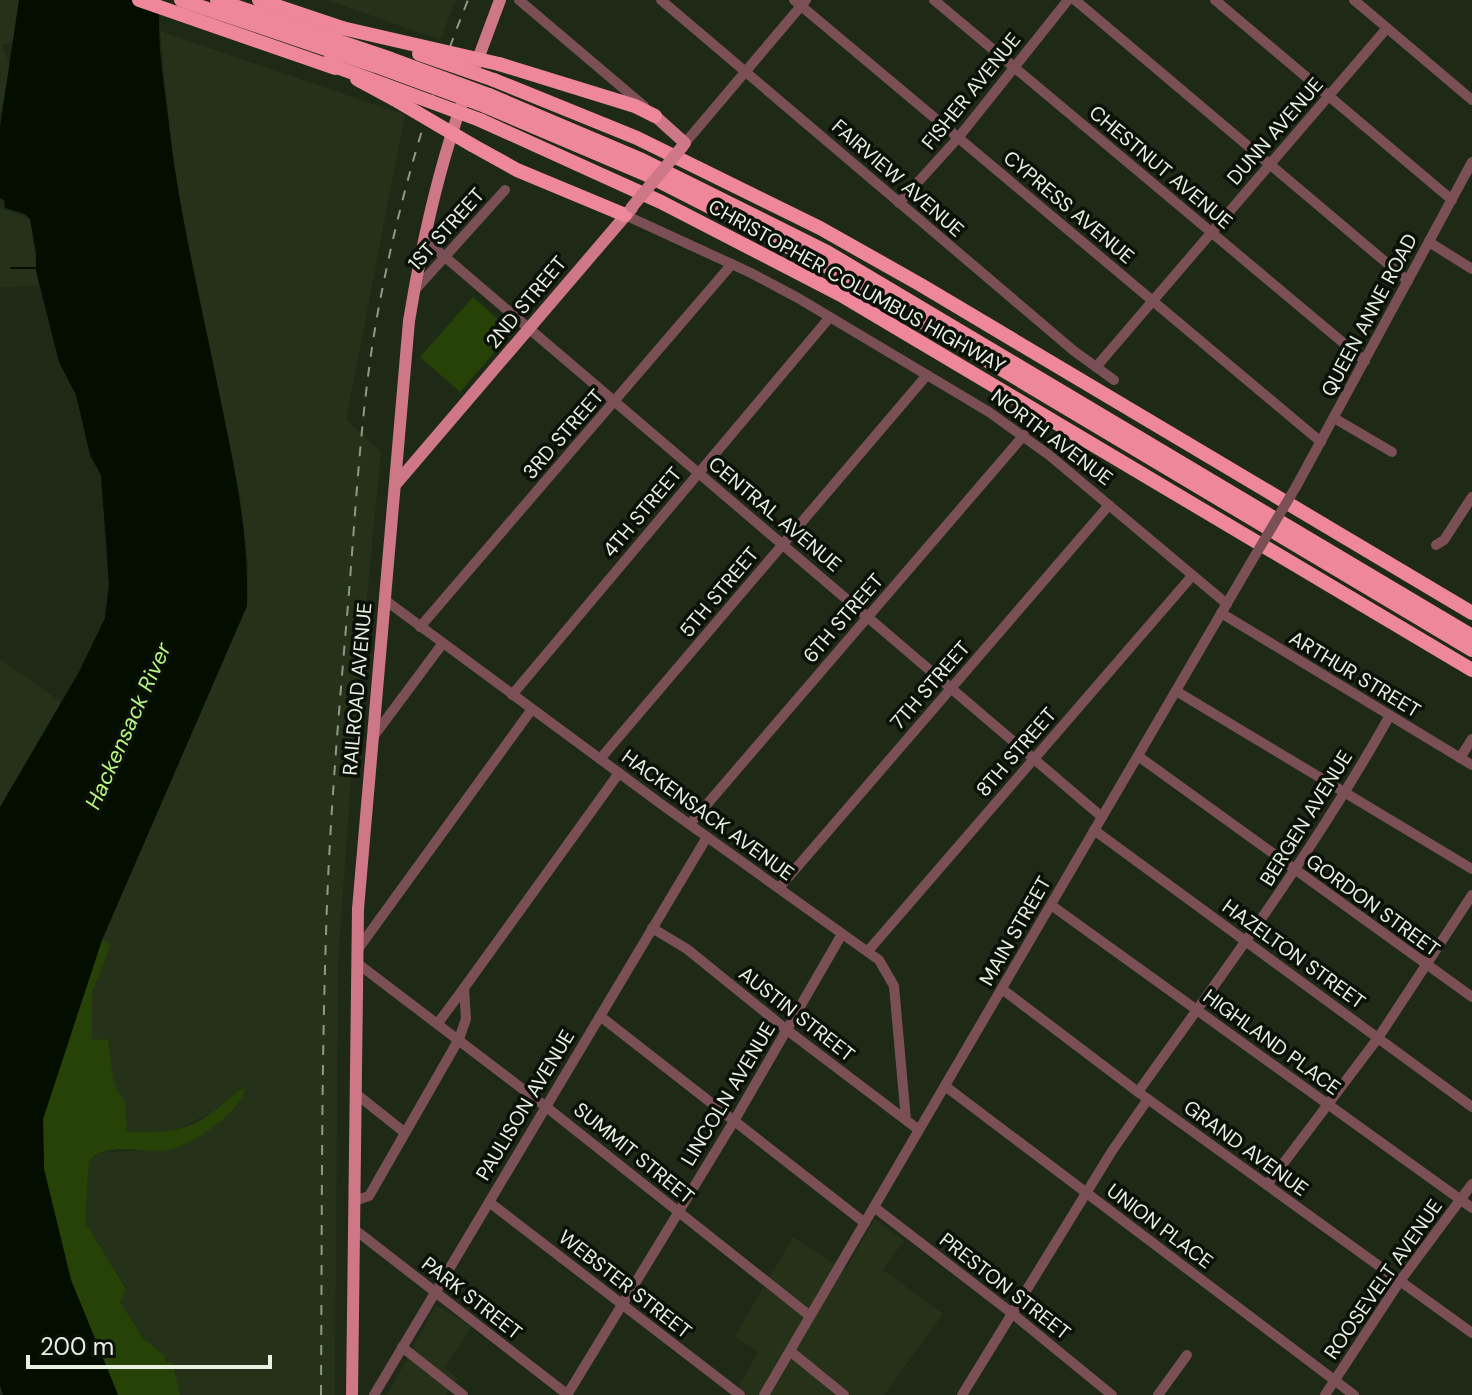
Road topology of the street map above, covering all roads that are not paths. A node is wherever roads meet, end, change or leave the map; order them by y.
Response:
1 (139, 0) edge
2 (181, 0) edge
3 (217, 0) edge
4 (259, 0) edge
5 (500, 0) edge
6 (519, 0) edge
7 (661, 0) edge
8 (934, 0) edge
9 (1068, 0) edge
10 (1075, 0) edge
11 (1215, 0) edge
12 (1356, 1) edge
13 (800, 2) edge
14 (342, 28) junction
15 (1387, 28) junction
16 (326, 63) junction
17 (1014, 67) junction
18 (745, 70) junction
19 (1329, 97) junction
20 (1472, 100) edge
21 (485, 107) junction
22 (655, 116) junction
23 (958, 138) junction
24 (684, 145) junction
25 (1472, 162) edge
26 (1270, 163) junction
27 (505, 190) dead end
28 (1452, 200) junction
29 (899, 203) junction
30 (629, 211) junction
31 (1211, 232) junction
32 (424, 239) junction
33 (1429, 242) junction
34 (446, 257) junction
35 (732, 264) junction
36 (1472, 269) edge
37 (1408, 281) junction
38 (414, 291) junction
39 (1153, 301) junction
40 (830, 317) junction
41 (530, 329) junction
42 (1365, 361) junction
43 (1096, 367) junction
44 (927, 375) junction
45 (1114, 380) dead end
46 (614, 401) junction
47 (1334, 418) junction
48 (1024, 435) junction
49 (1321, 442) junction
50 (1392, 452) dead end
51 (699, 473) junction
52 (395, 485) junction
53 (1297, 485) joint
54 (1472, 497) edge
55 (1109, 505) junction
56 (783, 544) junction
57 (1436, 545) dead end
58 (1192, 576) junction
59 (385, 600) junction
60 (1224, 609) junction
61 (1472, 613) edge
62 (868, 617) junction
63 (420, 627) junction
64 (1472, 636) edge
65 (443, 643) junction
66 (1472, 650) edge
67 (1472, 670) edge
68 (952, 688) junction
69 (1176, 691) junction
70 (512, 695) junction
71 (532, 709) junction
72 (1389, 717) junction
73 (373, 737) junction
74 (1472, 739) edge
75 (1138, 756) junction
76 (1034, 758) junction
77 (1460, 758) junction
78 (600, 759) junction
79 (1472, 765) edge
80 (619, 773) junction
81 (1346, 794) junction
82 (1102, 817) junction
83 (690, 824) junction
84 (1094, 830) junction
85 (707, 837) junction
86 (1472, 869) edge
87 (1295, 871) junction
88 (779, 888) junction
89 (1472, 895) edge
90 (1051, 905) junction
91 (652, 928) junction
92 (842, 934) junction
93 (1246, 941) junction
94 (358, 949) junction
95 (868, 951) junction
96 (357, 963) junction
97 (1426, 965) junction
98 (464, 988) junction
99 (1002, 989) junction
100 (1472, 997) edge
101 (1197, 1010) junction
102 (600, 1016) junction
103 (438, 1023) junction
104 (787, 1030) junction
105 (1378, 1038) junction
106 (459, 1039) junction
107 (945, 1086) junction
108 (1138, 1092) junction
109 (355, 1093) junction
110 (1148, 1099) junction
111 (1328, 1104) junction
112 (545, 1106) junction
113 (1472, 1107) edge
114 (906, 1120) junction
115 (734, 1121) junction
116 (919, 1130) junction
117 (404, 1132) junction
118 (1472, 1184) edge
119 (1267, 1185) junction
120 (1087, 1194) junction
121 (1461, 1199) junction
122 (354, 1201) junction
123 (489, 1202) junction
124 (874, 1207) junction
125 (1472, 1208) edge
126 (678, 1211) junction
127 (865, 1223) junction
128 (354, 1229) junction
129 (1400, 1281) junction
130 (435, 1292) junction
131 (622, 1303) junction
132 (1013, 1314) junction
133 (810, 1316) junction
134 (1472, 1333) edge
135 (402, 1347) junction
136 (790, 1351) junction
137 (1187, 1355) dead end
138 (1335, 1381) junction
139 (373, 1394) edge
140 (352, 1395) edge
141 (463, 1395) edge
142 (567, 1395) edge
143 (740, 1395) edge
144 (764, 1395) edge
145 (844, 1395) edge
146 (962, 1395) edge
147 (1112, 1395) edge
148 (1158, 1395) edge
149 (1325, 1395) edge
150 (1354, 1395) edge

1 - 16 highway, CHRISTOPHER COLUMBUS HIGHWAY
2 - 21 highway, CHRISTOPHER COLUMBUS HIGHWAY, bridge
3 - 21 highway, CHRISTOPHER COLUMBUS HIGHWAY, bridge
4 - 14 highway, CHRISTOPHER COLUMBUS HIGHWAY
5 - 32 main road, RAILROAD AVENUE
6 - 22 street
7 - 18 street, FAIRVIEW AVENUE
8 - 17 street, CHESTNUT AVENUE
9 - 17 street, FISHER AVENUE
10 - 26 street
11 - 19 street
12 - 15 street
13 - 18 street
13 - 23 street, CYPRESS AVENUE
14 - 22 highway, bridge
14 - 61 highway, CHRISTOPHER COLUMBUS HIGHWAY, bridge
15 - 19 street, DUNN AVENUE
15 - 20 street
16 - 21 highway, CHRISTOPHER COLUMBUS HIGHWAY, bridge
16 - 30 highway, bridge
17 - 23 street, FISHER AVENUE
17 - 31 street, CHESTNUT AVENUE
18 - 24 street
18 - 29 street, FAIRVIEW AVENUE
19 - 26 street, DUNN AVENUE
19 - 28 street
21 - 64 highway, CHRISTOPHER COLUMBUS HIGHWAY
21 - 66 highway, CHRISTOPHER COLUMBUS HIGHWAY
21 - 67 highway, CHRISTOPHER COLUMBUS HIGHWAY
22 - 24 main road
23 - 29 street, FISHER AVENUE
23 - 39 street, CYPRESS AVENUE
24 - 30 main road, 2ND STREET, bridge
25 - 28 street, QUEEN ANNE ROAD
26 - 31 street, DUNN AVENUE
26 - 37 street
27 - 34 street, 1ST STREET
28 - 33 street, QUEEN ANNE ROAD
29 - 43 street, FAIRVIEW AVENUE
30 - 35 street, NORTH AVENUE
30 - 41 main road, 2ND STREET
31 - 39 street, DUNN AVENUE
31 - 42 street, CHESTNUT AVENUE
32 - 34 street, CENTRAL AVENUE
32 - 38 main road, RAILROAD AVENUE
33 - 36 street
33 - 37 street, QUEEN ANNE ROAD
34 - 38 street, 1ST STREET
34 - 41 street, CENTRAL AVENUE
35 - 40 street, NORTH AVENUE
35 - 46 street, 3RD STREET
37 - 42 street, QUEEN ANNE ROAD
38 - 52 main road, RAILROAD AVENUE
39 - 43 street, DUNN AVENUE
39 - 49 street, CYPRESS AVENUE
40 - 44 street, NORTH AVENUE
40 - 51 street, 4TH STREET
41 - 46 street, CENTRAL AVENUE
41 - 52 main road, 2ND STREET
42 - 47 street, QUEEN ANNE ROAD
43 - 45 street, FAIRVIEW AVENUE
44 - 48 street, NORTH AVENUE
44 - 56 street, 5TH STREET
46 - 51 street, CENTRAL AVENUE
46 - 63 street, 3RD STREET
47 - 49 street, QUEEN ANNE ROAD
47 - 50 street
48 - 55 street, NORTH AVENUE
48 - 62 street, 6TH STREET
49 - 53 street, QUEEN ANNE ROAD
51 - 56 street, CENTRAL AVENUE
51 - 70 street, 4TH STREET
52 - 59 main road, RAILROAD AVENUE
53 - 60 street, MAIN STREET, bridge
54 - 57 street
55 - 58 street, NORTH AVENUE
55 - 68 street, 7TH STREET
56 - 62 street, CENTRAL AVENUE
56 - 78 street, 5TH STREET
58 - 60 street, NORTH AVENUE
58 - 76 street, 8TH STREET
59 - 63 street, HACKENSACK AVENUE
59 - 73 main road, RAILROAD AVENUE
60 - 69 street, MAIN STREET
60 - 72 street, ARTHUR STREET
62 - 68 street, CENTRAL AVENUE
62 - 83 street, 6TH STREET
63 - 65 street, HACKENSACK AVENUE
65 - 70 street, HACKENSACK AVENUE
65 - 73 street
68 - 76 street, CENTRAL AVENUE
68 - 88 street, 7TH STREET
69 - 75 street, MAIN STREET
69 - 81 street
70 - 71 street, HACKENSACK AVENUE
71 - 78 street, HACKENSACK AVENUE
71 - 94 street
72 - 77 street, ARTHUR STREET
72 - 81 street, BERGEN AVENUE
73 - 94 main road, RAILROAD AVENUE
74 - 77 street
75 - 82 street, MAIN STREET
75 - 87 street, GORDON STREET
76 - 82 street, CENTRAL AVENUE
76 - 95 street, 8TH STREET
77 - 79 street, ARTHUR STREET
78 - 80 street, HACKENSACK AVENUE
80 - 83 street, HACKENSACK AVENUE
80 - 98 street
81 - 86 street
81 - 87 street, BERGEN AVENUE
82 - 84 street, MAIN STREET
83 - 85 street, HACKENSACK AVENUE
84 - 90 street, MAIN STREET
84 - 93 street, HAZELTON STREET
85 - 88 street, HACKENSACK AVENUE
85 - 91 street, PAULISON AVENUE
87 - 93 street, BERGEN AVENUE
87 - 97 street, GORDON STREET
88 - 92 street, HACKENSACK AVENUE
89 - 97 street
90 - 99 street, MAIN STREET
90 - 101 street, HIGHLAND PLACE
91 - 102 street, PAULISON AVENUE
91 - 104 street, AUSTIN STREET
92 - 95 street, HACKENSACK AVENUE
92 - 104 street, LINCOLN AVENUE
93 - 101 street, BERGEN AVENUE
93 - 105 street, HAZELTON STREET
94 - 96 main road, RAILROAD AVENUE
95 - 114 street, HACKENSACK AVENUE
96 - 103 street, SUMMIT STREET
96 - 109 main road, RAILROAD AVENUE
97 - 100 street, GORDON STREET
97 - 105 street
98 - 103 street
98 - 106 street
99 - 107 street, MAIN STREET
99 - 108 street, GRAND AVENUE
101 - 108 street, BERGEN AVENUE
101 - 111 street, HIGHLAND PLACE
102 - 112 street, PAULISON AVENUE
102 - 115 street
103 - 106 street, SUMMIT STREET
104 - 114 street, AUSTIN STREET
104 - 115 street, LINCOLN AVENUE
105 - 111 street
105 - 113 street, HAZELTON STREET
106 - 112 street, SUMMIT STREET
106 - 117 street
107 - 116 street, MAIN STREET
107 - 120 street, UNION PLACE
108 - 110 street, GRAND AVENUE
109 - 117 street
109 - 122 main road, RAILROAD AVENUE
110 - 119 street, GRAND AVENUE
110 - 120 street
111 - 119 street
111 - 121 street, HIGHLAND PLACE
112 - 123 street, PAULISON AVENUE
112 - 126 street, SUMMIT STREET
114 - 116 street, AUSTIN STREET
115 - 126 street, LINCOLN AVENUE
115 - 127 street
116 - 124 street, MAIN STREET
117 - 122 street
118 - 121 street, ROOSEVELT AVENUE
119 - 129 street, GRAND AVENUE
120 - 132 street
120 - 138 street, UNION PLACE
121 - 125 street, HIGHLAND PLACE
121 - 129 street, ROOSEVELT AVENUE
122 - 128 main road, RAILROAD AVENUE
123 - 130 street, PAULISON AVENUE
123 - 131 street, WEBSTER STREET
124 - 127 street, MAIN STREET
124 - 132 street, PRESTON STREET
126 - 131 street, LINCOLN AVENUE
126 - 133 street, SUMMIT STREET
127 - 133 street, MAIN STREET
128 - 130 street, PARK STREET
128 - 140 main road, RAILROAD AVENUE
129 - 134 street, GRAND AVENUE
129 - 138 street, ROOSEVELT AVENUE
130 - 135 street, PAULISON AVENUE
130 - 142 street, PARK STREET
131 - 142 street, LINCOLN AVENUE
131 - 143 street, WEBSTER STREET
132 - 146 street
132 - 147 street, PRESTON STREET
133 - 136 street, MAIN STREET
135 - 139 street, PAULISON AVENUE
135 - 141 street
136 - 144 street, MAIN STREET
136 - 145 street
137 - 148 street
138 - 149 street, ROOSEVELT AVENUE
138 - 150 street, UNION PLACE

